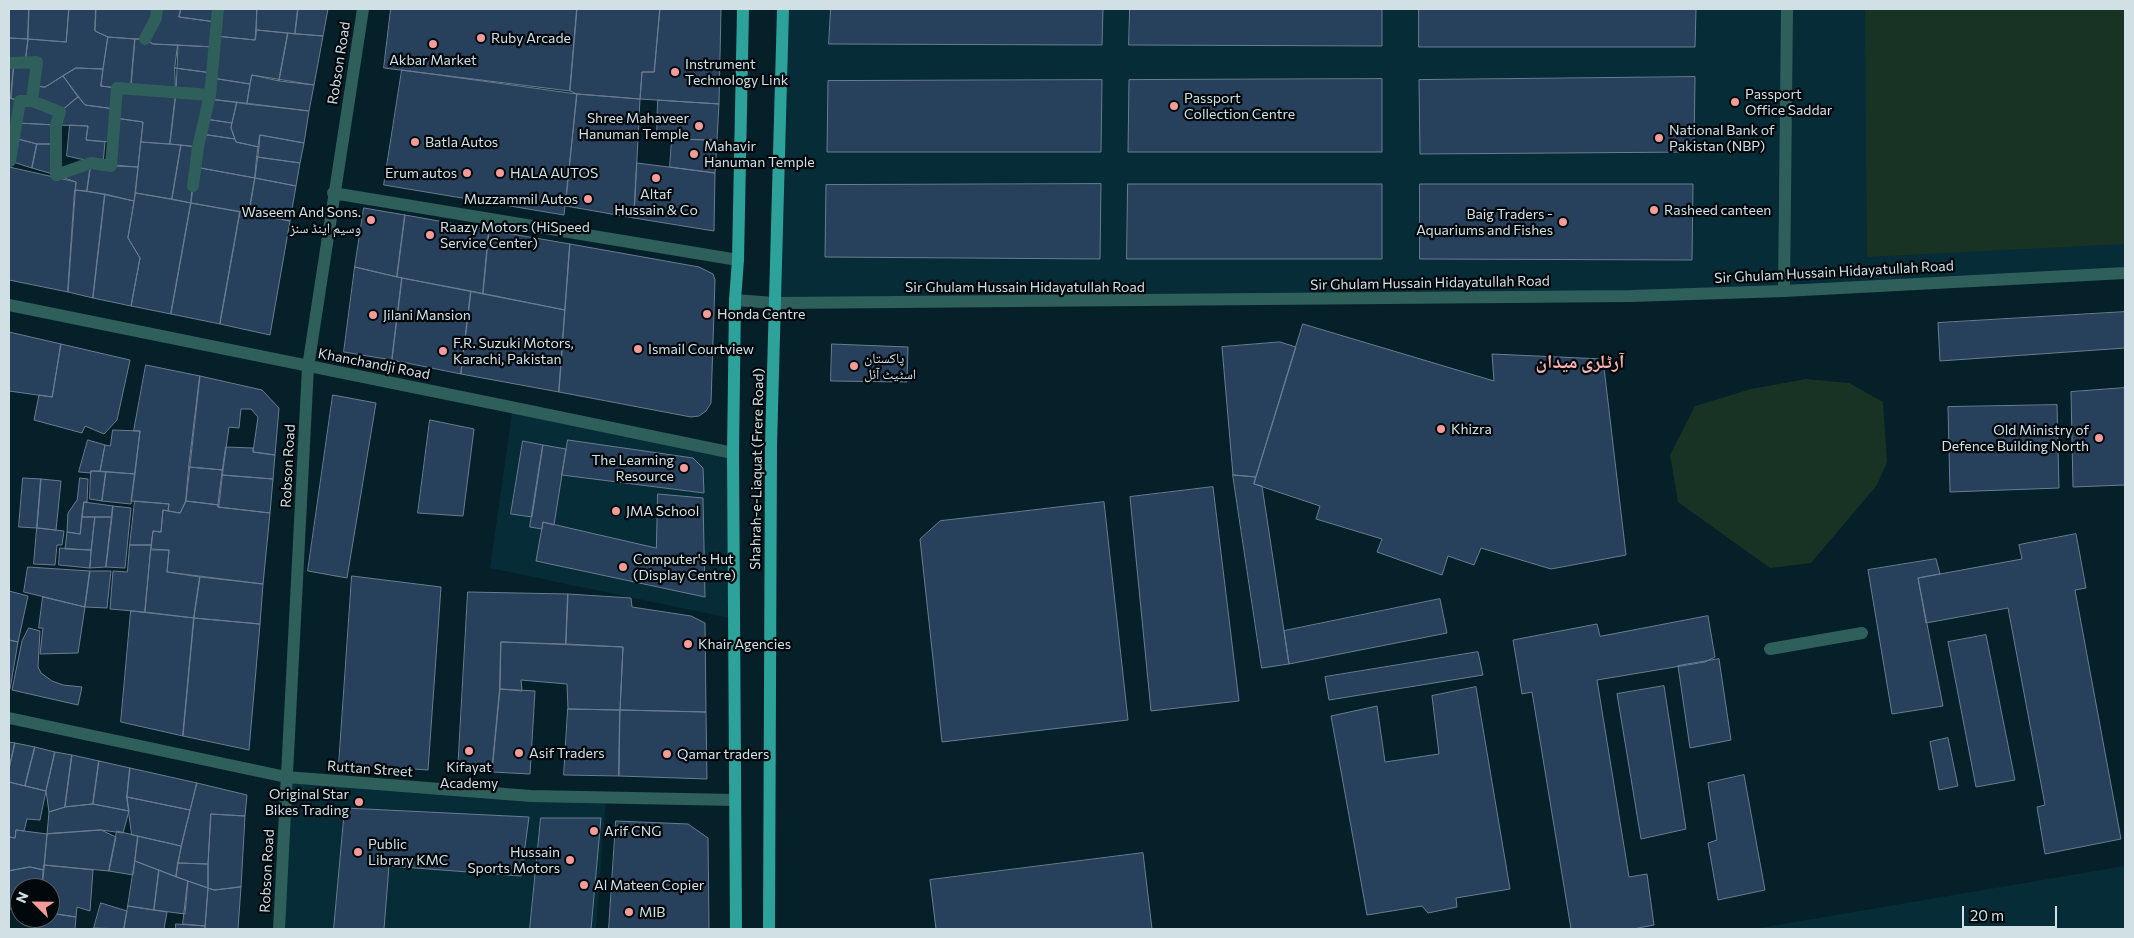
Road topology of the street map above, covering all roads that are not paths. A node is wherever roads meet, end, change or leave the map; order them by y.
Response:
1 (157, 9) edge
2 (218, 9) edge
3 (363, 9) edge
4 (742, 9) edge
5 (783, 9) edge
6 (1787, 9) edge
7 (145, 39) dead end
8 (9, 63) edge
9 (210, 95) junction
10 (32, 101) junction
11 (10, 161) dead end
12 (193, 186) dead end
13 (333, 193) junction
14 (738, 260) junction
15 (2125, 273) edge
16 (1784, 291) junction
17 (735, 300) junction
18 (775, 303) junction
19 (9, 305) edge
20 (308, 367) junction
21 (733, 453) junction
22 (1862, 633) dead end
23 (1770, 649) dead end
24 (9, 718) edge
25 (286, 777) junction
26 (735, 800) junction
27 (279, 929) edge
28 (736, 929) edge
29 (769, 929) edge

1 - 7 street
2 - 9 street
3 - 13 street, Robson Road
4 - 14 main road, Shahrah-e-Liaquat (Frere Road)
5 - 18 main road, Shahrah-e-Liaquat (Frere Road)
6 - 16 street
8 - 10 street
9 - 10 street
9 - 12 street
10 - 11 street
13 - 14 street
13 - 20 street, Robson Road
14 - 17 main road, Shahrah-e-Liaquat (Frere Road)
15 - 16 street, Sir Ghulam Hussain Hidayatullah Road
16 - 18 street, Sir Ghulam Hussain Hidayatullah Road
17 - 18 street, Sir Ghulam Hussain Hidayatullah Road
17 - 21 main road, Shahrah-e-Liaquat (Frere Road)
18 - 29 main road, Shahrah-e-Liaquat (Frere Road)
19 - 20 street, Khanchandji Road
20 - 21 street, Khanchandji Road
20 - 25 street, Robson Road
21 - 26 main road, Shahrah-e-Liaquat (Frere Road)
22 - 23 street
24 - 25 street, Ruttan Street
25 - 26 street, Ruttan Street
25 - 27 street, Robson Road
26 - 28 main road, Shahrah-e-Liaquat (Frere Road)

